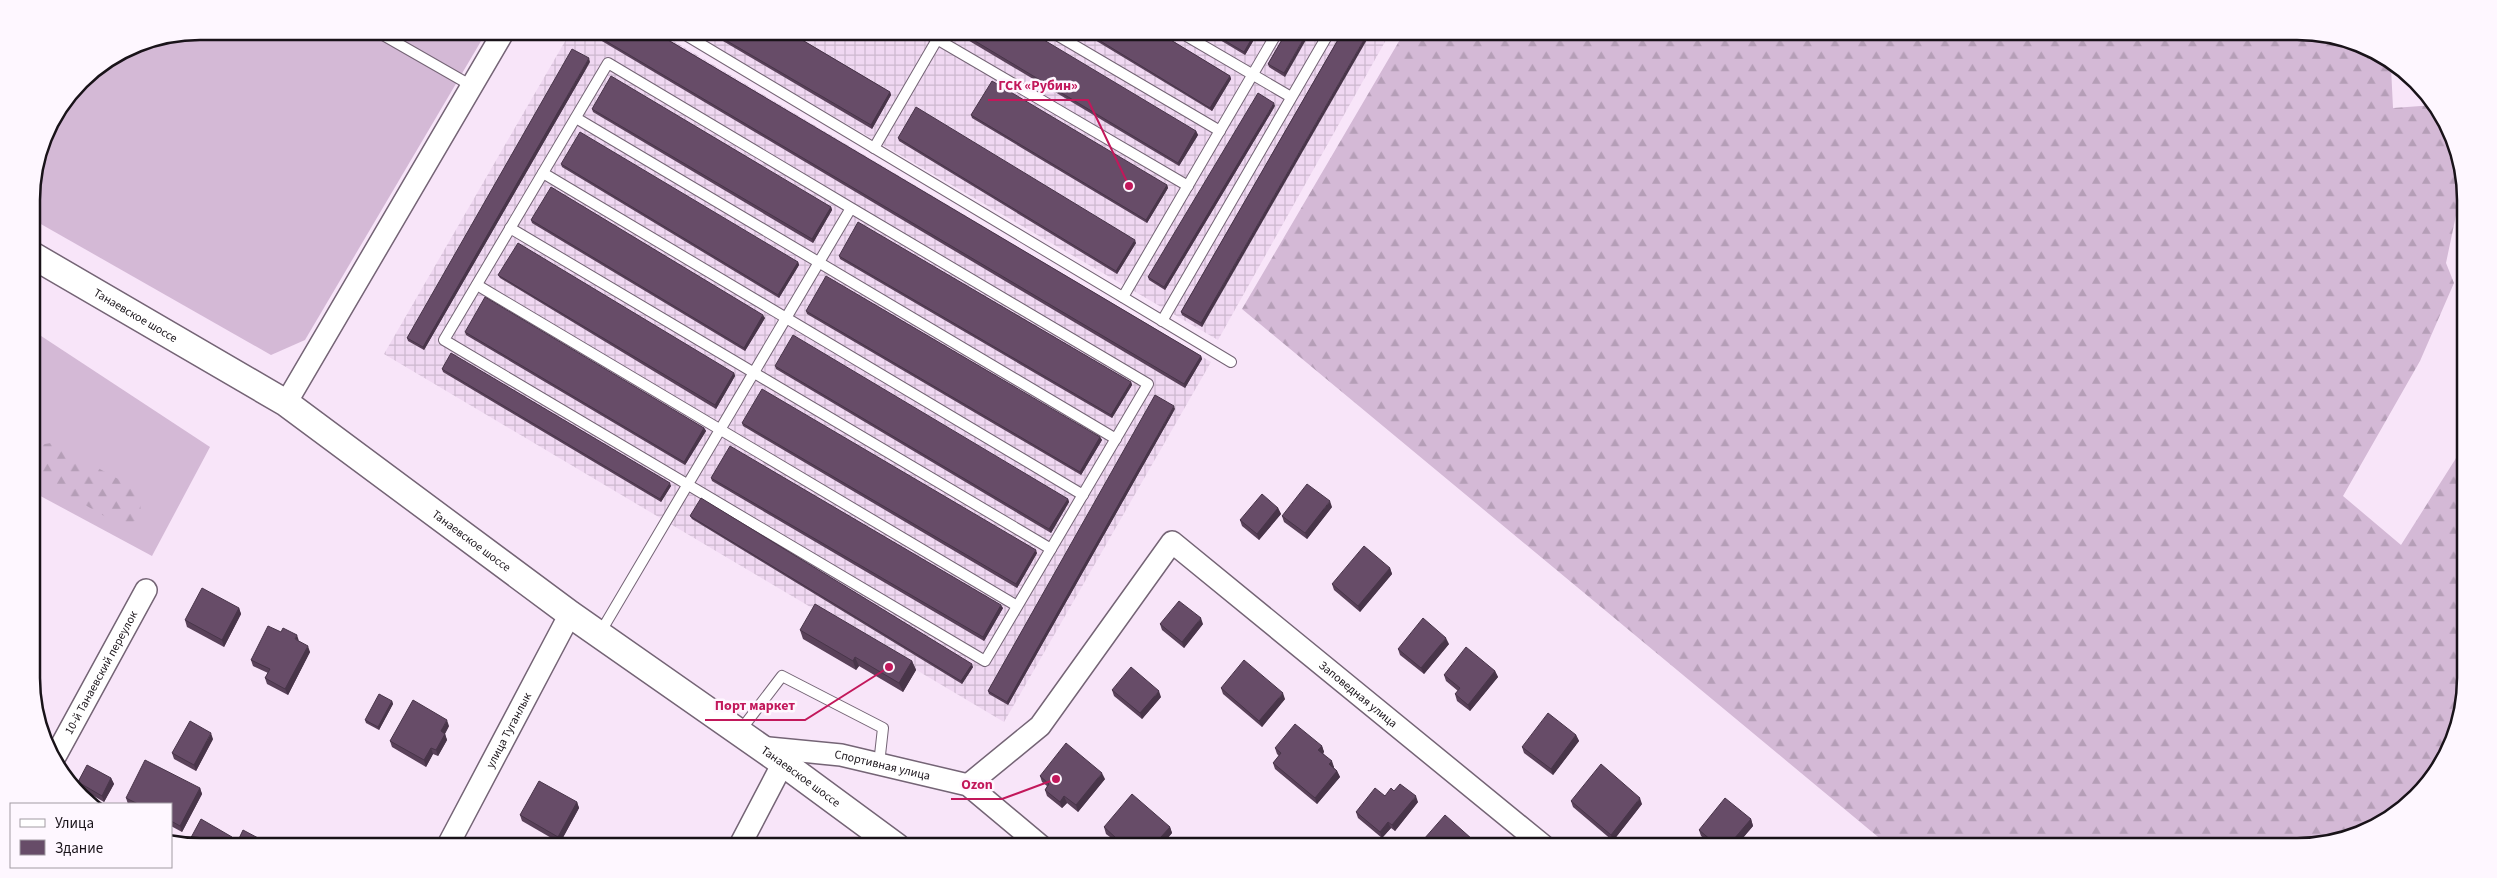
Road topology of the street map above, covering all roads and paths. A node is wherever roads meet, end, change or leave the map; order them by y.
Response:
1 (392, 40) edge
2 (499, 40) edge
3 (694, 40) edge
4 (937, 40) edge
5 (948, 40) edge
6 (1065, 40) edge
7 (1193, 40) edge
8 (1273, 40) edge
9 (1325, 40) edge
10 (1252, 74) junction
11 (472, 86) junction
12 (1291, 97) junction
13 (576, 118) junction
14 (1220, 131) junction
15 (874, 148) junction
16 (543, 173) junction
17 (1188, 186) junction
18 (851, 208) junction
19 (510, 228) junction
20 (40, 260) edge
21 (819, 262) junction
22 (477, 284) junction
23 (1123, 297) junction
24 (786, 318) junction
25 (1162, 320) junction
26 (1231, 362) dead end
27 (754, 373) junction
28 (286, 403) junction
29 (720, 429) junction
30 (1116, 439) junction
31 (688, 485) junction
32 (1083, 495) junction
33 (1051, 549) junction
34 (146, 590) dead end
35 (1017, 606) junction
36 (570, 614) junction
37 (599, 634) junction
38 (749, 740) junction
39 (58, 752) edge
40 (783, 763) junction
41 (879, 764) junction
42 (968, 785) junction
43 (452, 838) edge
44 (744, 838) edge
45 (885, 838) edge
46 (1031, 838) edge
47 (1536, 838) edge

1 - 11 lane
2 - 11 street
3 - 15 lane
4 - 15 lane
5 - 17 lane
6 - 14 lane
7 - 10 lane
8 - 10 lane
9 - 12 lane
10 - 12 lane
10 - 14 lane
11 - 28 street
12 - 25 lane
13 - 16 lane
13 - 18 lane
13 - 21 lane
14 - 17 lane
15 - 23 lane
16 - 19 lane
16 - 24 lane
17 - 23 lane
18 - 21 lane
18 - 30 lane
19 - 22 lane
19 - 27 lane
20 - 28 street, Танаевское шоссе
21 - 24 lane
21 - 30 lane
22 - 29 lane
22 - 31 lane
23 - 25 lane
24 - 27 lane
24 - 32 lane
25 - 26 lane
27 - 29 lane
27 - 33 lane
28 - 36 street, Танаевское шоссе
29 - 31 lane
29 - 35 lane
30 - 32 lane
31 - 35 lane
31 - 37 lane
32 - 33 lane
33 - 35 lane
34 - 39 street, 10-й Танаевский переулок
36 - 37 street, Танаевское шоссе
36 - 43 street, улица Туганлык
37 - 38 street, Танаевское шоссе
38 - 40 street, Танаевское шоссе
38 - 41 street, Спортивная улица
38 - 41 lane
40 - 44 street
40 - 45 street, Танаевское шоссе
41 - 42 street, Спортивная улица
42 - 46 street, Спортивная улица
42 - 47 street, Заповедная улица

